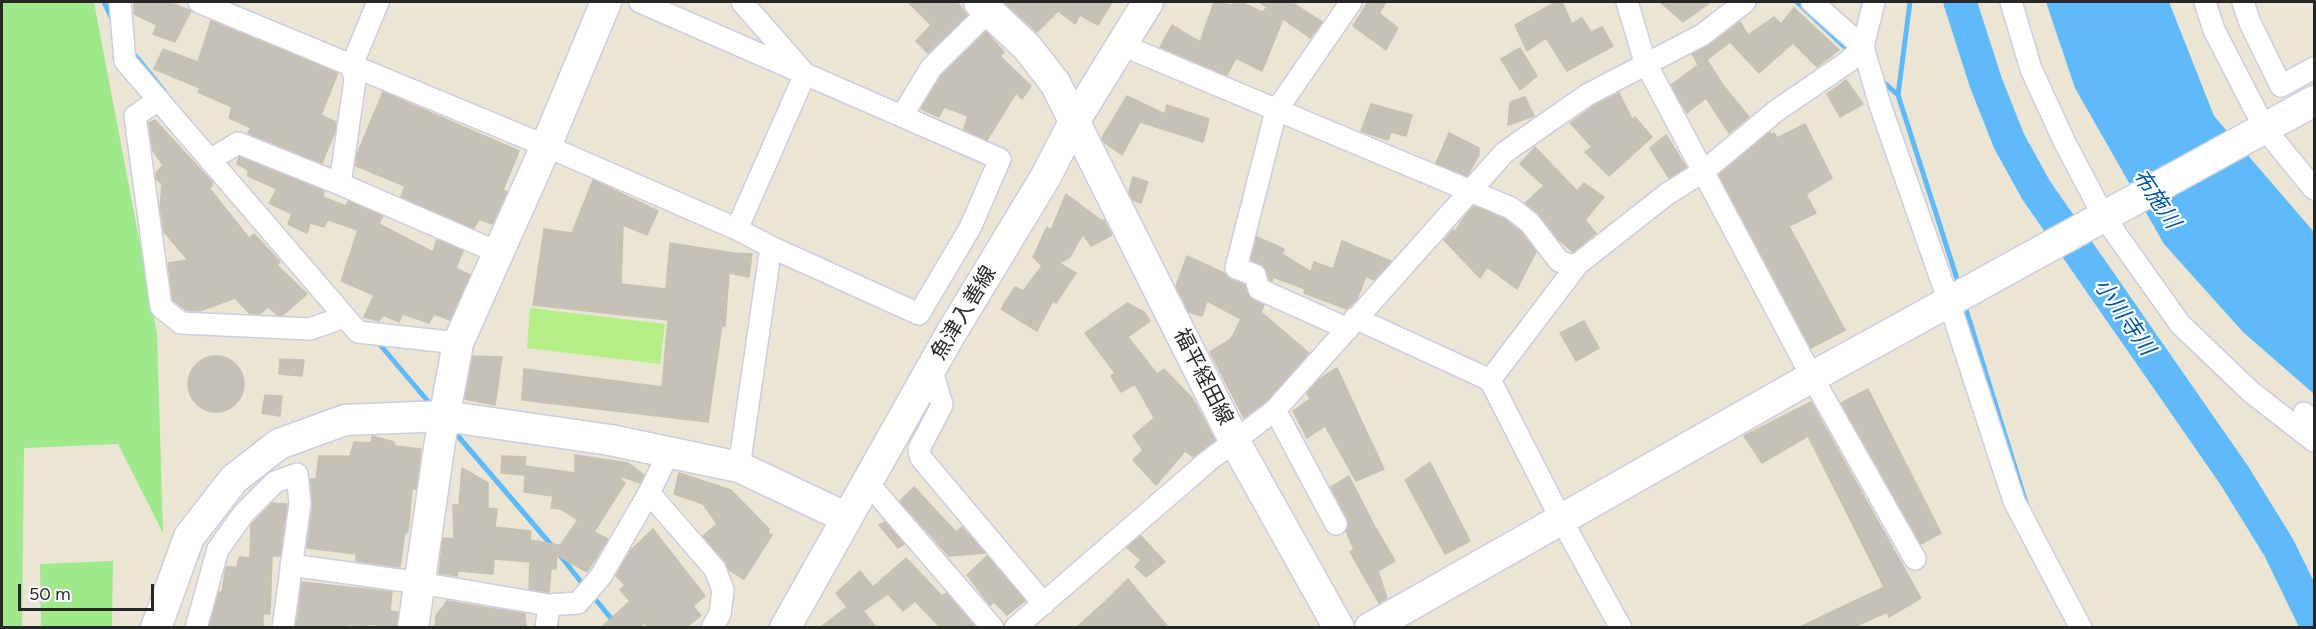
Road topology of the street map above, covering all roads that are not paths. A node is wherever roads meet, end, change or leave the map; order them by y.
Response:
1 (120, 2) edge
2 (199, 2) edge
3 (378, 2) edge
4 (606, 2) edge
5 (640, 2) edge
6 (742, 2) edge
7 (1148, 2) edge
8 (1351, 2) edge
9 (1627, 2) edge
10 (1745, 2) edge
11 (1812, 2) edge
12 (1874, 2) edge
13 (2011, 2) edge
14 (2205, 2) edge
15 (2243, 2) edge
16 (984, 7) edge
17 (1122, 45) junction
18 (1863, 47) junction
19 (1645, 63) junction
20 (352, 65) junction
21 (2314, 68) edge
22 (805, 74) junction
23 (158, 100) junction
24 (2314, 101) edge
25 (1276, 111) junction
26 (902, 116) junction
27 (1074, 122) junction
28 (2258, 132) junction
29 (546, 146) junction
30 (210, 160) junction
31 (1704, 171) junction
32 (340, 184) junction
33 (2314, 189) edge
34 (1470, 192) junction
35 (2110, 213) junction
36 (737, 229) junction
37 (771, 247) junction
38 (497, 252) junction
39 (1578, 264) junction
40 (1949, 302) junction
41 (344, 317) junction
42 (1351, 323) junction
43 (458, 344) junction
44 (931, 368) junction
45 (1812, 377) junction
46 (1490, 380) junction
47 (1275, 410) junction
48 (444, 417) junction
49 (2314, 441) edge
50 (1236, 442) junction
51 (669, 452) junction
52 (739, 467) junction
53 (867, 482) junction
54 (649, 493) junction
55 (847, 518) junction
56 (1561, 519) junction
57 (1336, 524) dead end
58 (1915, 559) dead end
59 (291, 565) junction
60 (420, 583) junction
61 (1044, 604) junction
62 (549, 605) junction
63 (1335, 626) edge
64 (156, 627) edge
65 (196, 627) edge
66 (283, 627) edge
67 (413, 627) edge
68 (546, 627) edge
69 (712, 627) edge
70 (785, 627) edge
71 (993, 627) edge
72 (1015, 627) edge
73 (1370, 627) edge
74 (1621, 627) edge
75 (2082, 627) edge

1 - 23 street
2 - 20 street
3 - 20 street
4 - 29 street
5 - 22 street
6 - 22 street
7 - 17 street, 魚津入善線
8 - 25 street
9 - 19 street
10 - 19 street
11 - 18 street
12 - 18 street
13 - 35 street
14 - 28 street
15 - 21 street
16 - 26 street
16 - 27 street, 福平経田線
17 - 25 street
17 - 27 street, 魚津入善線
18 - 31 street
18 - 40 street
19 - 31 street
19 - 34 street
20 - 29 street
20 - 32 street
22 - 26 street
22 - 36 street
23 - 30 street
23 - 41 street
24 - 28 street
25 - 34 street
25 - 42 street
26 - 37 street
27 - 44 street, 魚津入善線
27 - 50 street, 福平経田線
28 - 33 street
28 - 35 street
29 - 36 street
29 - 38 street
30 - 32 street
30 - 41 street
31 - 39 street
31 - 45 street
32 - 38 street
34 - 39 street
34 - 42 street
35 - 40 street
35 - 49 street
36 - 37 street
37 - 52 street
38 - 43 street
39 - 46 street
40 - 45 street
40 - 75 street
41 - 43 street
42 - 46 street
42 - 47 street
43 - 48 street
44 - 53 street, 魚津入善線
44 - 61 street
45 - 56 street
45 - 58 street
46 - 56 street
47 - 50 street
47 - 57 street
48 - 51 street
48 - 60 street
48 - 64 street
50 - 61 street
50 - 63 street, 福平経田線
51 - 52 street
51 - 54 street
52 - 55 street
53 - 55 street, 魚津入善線
53 - 71 street
54 - 62 street
54 - 69 street
55 - 70 street, 魚津入善線
56 - 73 street
56 - 74 street
59 - 60 street
59 - 65 street
59 - 66 street
60 - 62 street
60 - 67 street
61 - 72 street
62 - 68 street

